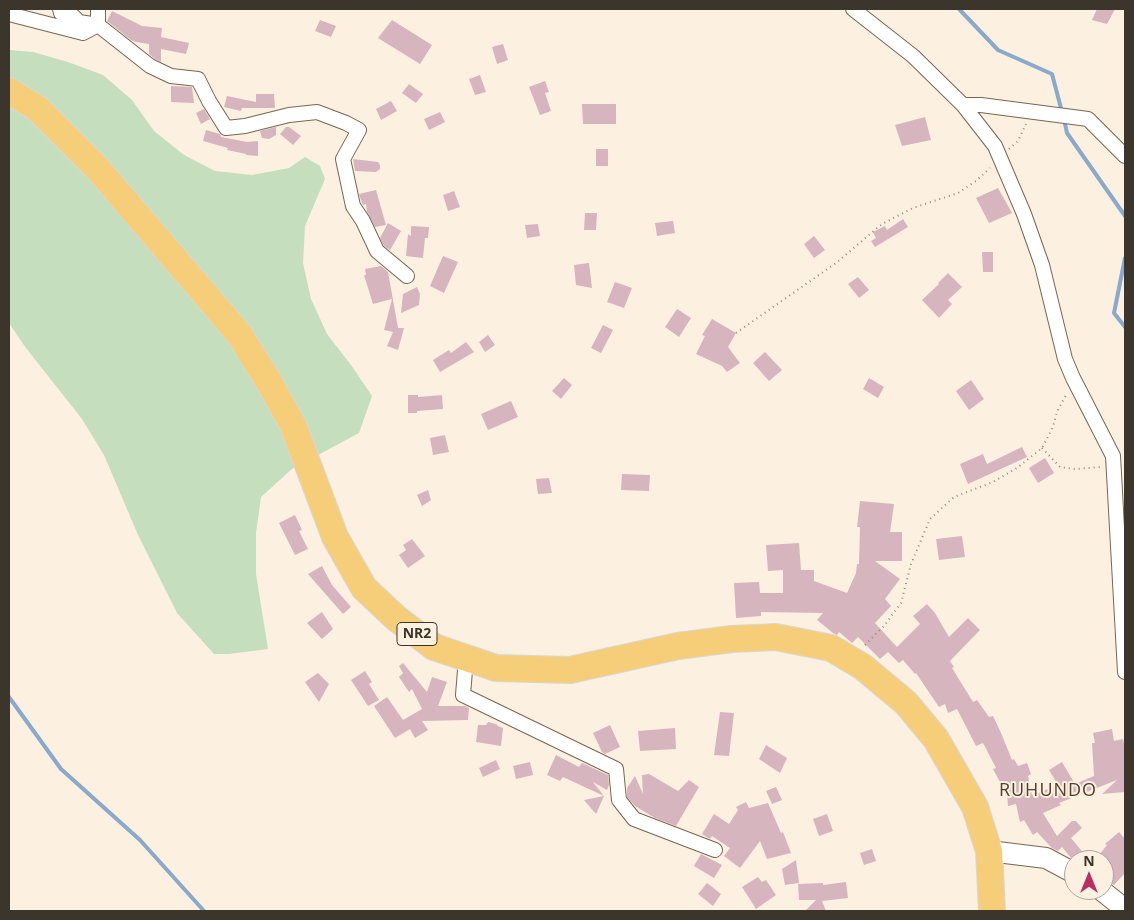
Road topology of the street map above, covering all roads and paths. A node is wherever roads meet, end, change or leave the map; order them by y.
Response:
1 (60, 9) edge
2 (98, 9) edge
3 (853, 9) edge
4 (9, 14) edge
5 (98, 25) junction
6 (9, 91) edge
7 (963, 105) junction
8 (1037, 113) junction
9 (1125, 156) edge
10 (1000, 158) junction
11 (407, 276) dead end
12 (736, 333) dead end
13 (1073, 378) junction
14 (1042, 448) junction
15 (1114, 466) junction
16 (466, 658) junction
17 (850, 659) junction
18 (1125, 672) edge
19 (715, 850) dead end
20 (989, 851) junction
21 (1064, 868) edge
22 (1114, 895) edge
23 (1125, 909) edge
24 (992, 911) edge

1 - 5 street
2 - 5 street
3 - 7 street
4 - 5 street
5 - 11 street
6 - 16 highway, NR2
7 - 8 street
7 - 10 street
8 - 9 street
8 - 10 path
10 - 12 path
10 - 13 street
13 - 14 path
13 - 15 street
14 - 15 path
14 - 17 path
15 - 18 street
16 - 17 highway, NR2
16 - 19 street
17 - 20 highway, NR2
20 - 21 main road
20 - 24 highway, NR2
22 - 23 main road

